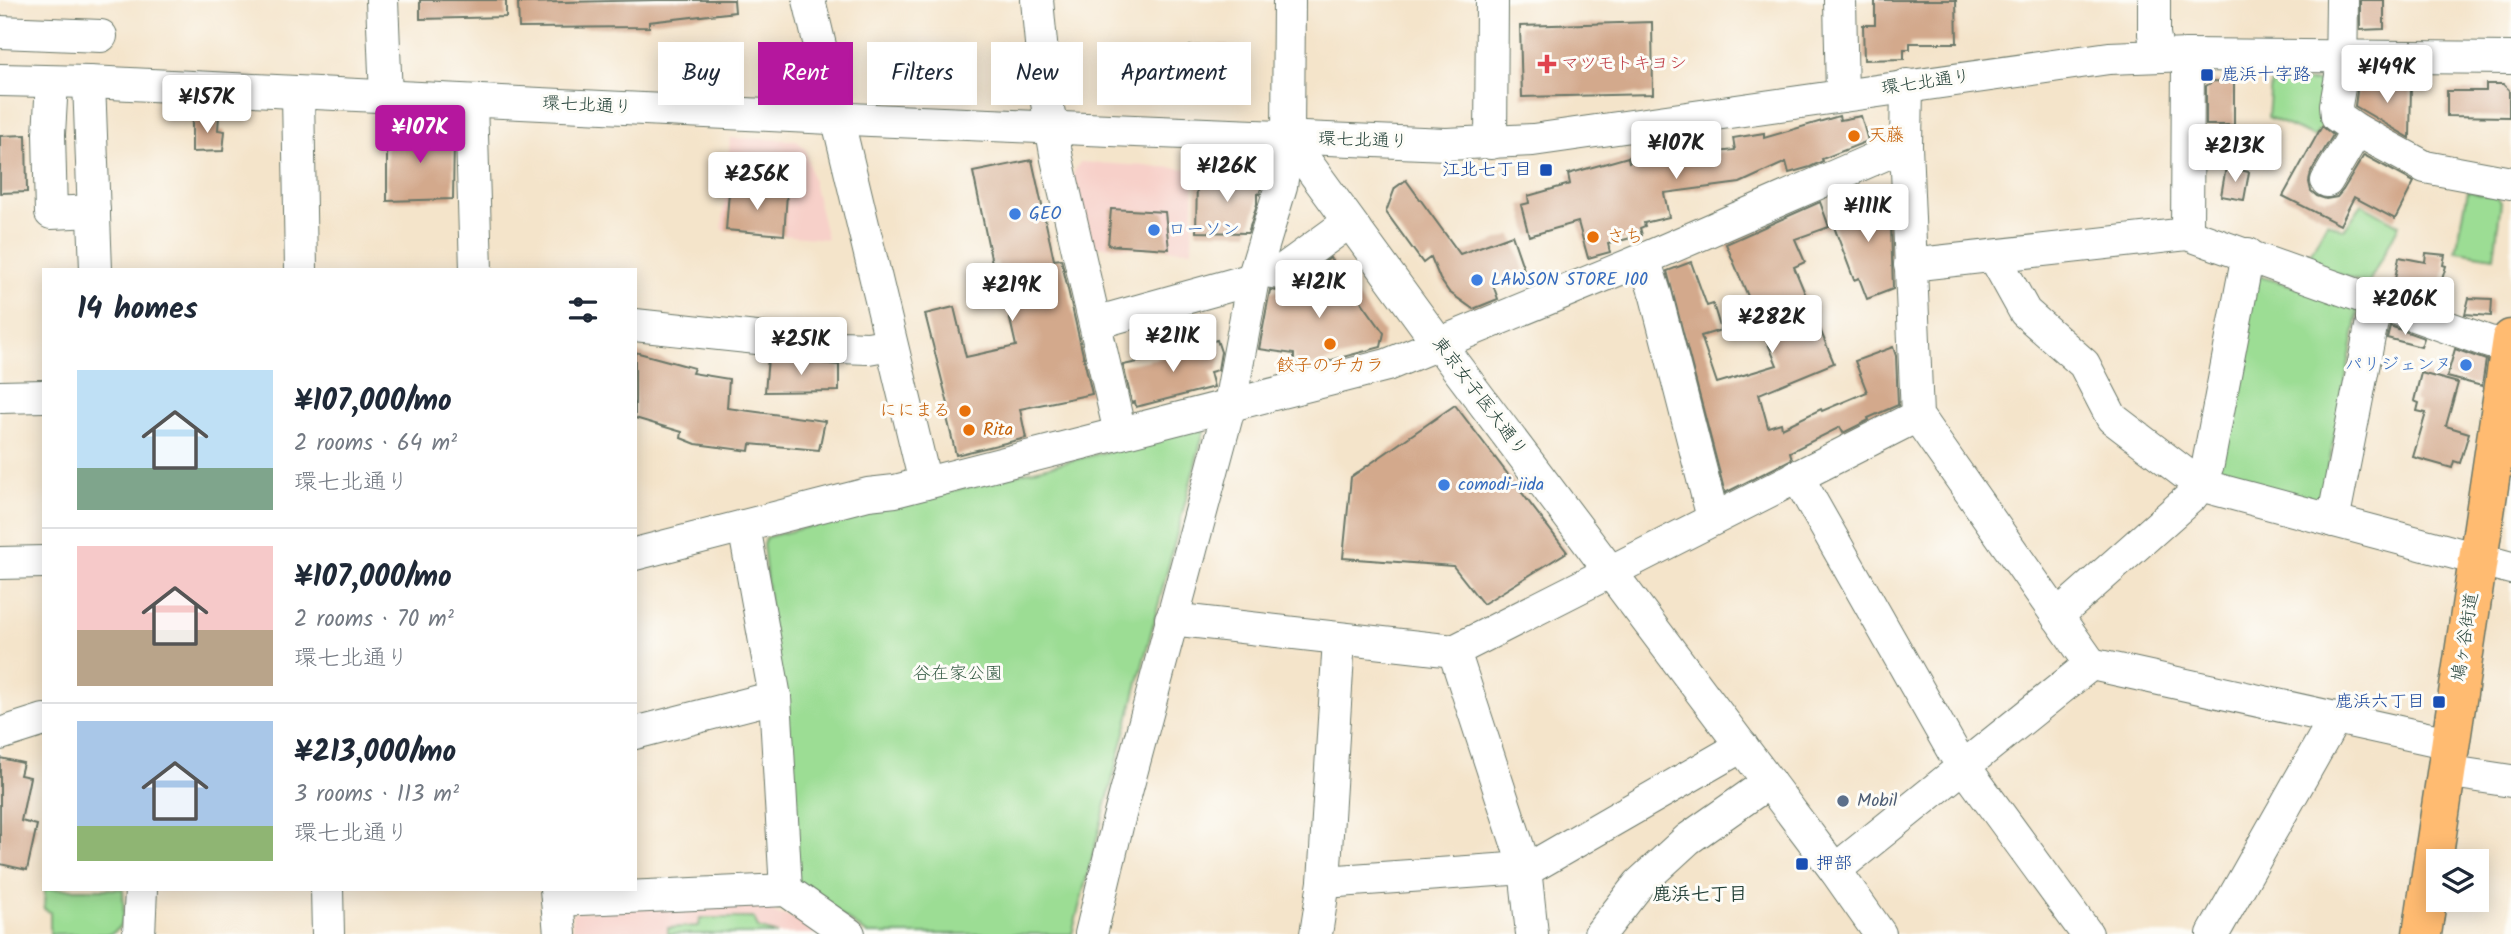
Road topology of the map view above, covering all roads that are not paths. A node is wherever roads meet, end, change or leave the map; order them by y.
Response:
1 (382, 0) edge
2 (810, 0) edge
3 (1037, 0) edge
4 (1289, 0) edge
5 (1492, 0) edge
6 (1840, 0) edge
7 (2154, 0) edge
8 (2342, 0) edge
9 (0, 32) edge
10 (101, 36) dead end
11 (2173, 55) junction
12 (2340, 56) junction
13 (2511, 58) edge
14 (0, 80) edge
15 (52, 82) junction
16 (89, 82) junction
17 (1907, 85) junction
18 (298, 93) junction
19 (1842, 96) junction
20 (386, 97) junction
21 (471, 101) junction
22 (838, 118) junction
23 (1052, 128) junction
24 (2357, 130) junction
25 (1288, 137) junction
26 (1491, 143) junction
27 (1906, 145) junction
28 (2327, 181) dead end
29 (2511, 183) edge
30 (94, 211) junction
31 (1349, 222) junction
32 (2187, 234) junction
33 (2248, 254) junction
34 (1994, 256) junction
35 (1644, 259) junction
36 (1910, 265) junction
37 (96, 268) edge
38 (301, 268) edge
39 (476, 268) edge
40 (1254, 275) junction
41 (2376, 301) junction
42 (1095, 323) junction
43 (637, 326) edge
44 (2511, 339) edge
45 (891, 344) junction
46 (1439, 344) junction
47 (2510, 346) edge
48 (42, 396) edge
49 (0, 397) edge
50 (1230, 404) junction
51 (1917, 416) junction
52 (2505, 423) edge
53 (1120, 433) junction
54 (1797, 476) junction
55 (925, 483) junction
56 (2200, 485) junction
57 (1713, 518) junction
58 (2333, 522) junction
59 (744, 526) junction
60 (637, 553) edge
61 (42, 562) edge
62 (0, 563) edge
63 (2495, 564) edge
64 (1609, 571) junction
65 (2057, 616) junction
66 (1171, 619) junction
67 (1339, 639) junction
68 (1454, 650) junction
69 (2091, 664) junction
70 (775, 697) junction
71 (2335, 718) junction
72 (42, 721) edge
73 (637, 732) edge
74 (0, 734) edge
75 (1742, 746) junction
76 (2447, 757) junction
77 (1965, 766) junction
78 (2511, 781) edge
79 (1769, 782) junction
80 (1525, 868) junction
81 (1835, 870) junction
82 (1324, 882) junction
83 (786, 890) junction
84 (141, 891) edge
85 (327, 891) edge
86 (557, 895) edge
87 (139, 934) edge
88 (328, 934) edge
89 (560, 934) edge
90 (849, 934) edge
91 (1091, 934) edge
92 (1316, 934) edge
93 (1532, 934) edge
94 (1600, 934) edge
95 (1880, 934) edge
96 (2087, 934) edge
97 (2213, 934) edge
98 (2422, 934) edge

1 - 20 street
2 - 22 street
3 - 23 street
4 - 25 street
5 - 26 street
6 - 19 street
7 - 11 street
8 - 12 street
9 - 10 street
11 - 12 street, 環七北通り
11 - 17 street, 環七北通り
11 - 32 street
12 - 13 street, 環七北通り
12 - 24 street
14 - 15 street, 環七北通り
15 - 16 street, 環七北通り
15 - 30 street
16 - 18 street, 環七北通り
16 - 30 street
17 - 19 street, 環七北通り
17 - 27 street
18 - 20 street, 環七北通り
18 - 38 street
19 - 26 street, 環七北通り
20 - 21 street, 環七北通り
21 - 22 street, 環七北通り
21 - 39 street
22 - 23 street, 環七北通り
22 - 45 street
23 - 25 street, 環七北通り
23 - 42 street
24 - 28 street
24 - 29 street
25 - 26 street, 環七北通り
25 - 31 street, 東京女子医大通り
25 - 40 street
27 - 35 street
27 - 36 street
30 - 37 street
31 - 40 street
31 - 46 street, 東京女子医大通り
32 - 33 street
32 - 34 street
33 - 41 street
33 - 56 street
34 - 36 street
34 - 56 street
35 - 46 street
35 - 57 street
36 - 51 street
40 - 42 street
40 - 50 street
41 - 47 street
41 - 58 street
42 - 53 street
43 - 45 street
44 - 47 main road, 鳩ヶ谷街道
45 - 55 street
46 - 50 street
46 - 64 street, 東京女子医大通り
47 - 52 main road, 鳩ヶ谷街道
48 - 49 street
50 - 53 street
50 - 66 street
51 - 54 street
51 - 65 street
52 - 63 main road, 鳩ヶ谷街道
53 - 55 street
54 - 57 street
54 - 77 street
55 - 59 street
56 - 58 street
56 - 65 street
57 - 64 street
58 - 63 street
59 - 60 street
59 - 70 street
61 - 62 street
63 - 76 main road, 鳩ヶ谷街道
64 - 68 street
64 - 75 street, 東京女子医大通り
65 - 69 street
66 - 67 street
66 - 91 street
67 - 68 street
67 - 82 street
68 - 80 street
69 - 71 street
69 - 77 street
70 - 73 street
70 - 83 street
71 - 76 street
71 - 97 street
72 - 74 street
75 - 79 street, 東京女子医大通り
75 - 80 street
76 - 78 street
76 - 98 main road, 鳩ヶ谷街道
77 - 81 street
77 - 96 street
79 - 81 street, 東京女子医大通り
79 - 94 street
80 - 82 street
80 - 93 street
81 - 95 street, 東京女子医大通り
82 - 92 street
83 - 86 street
83 - 90 street
84 - 87 street
85 - 88 street
86 - 89 street

